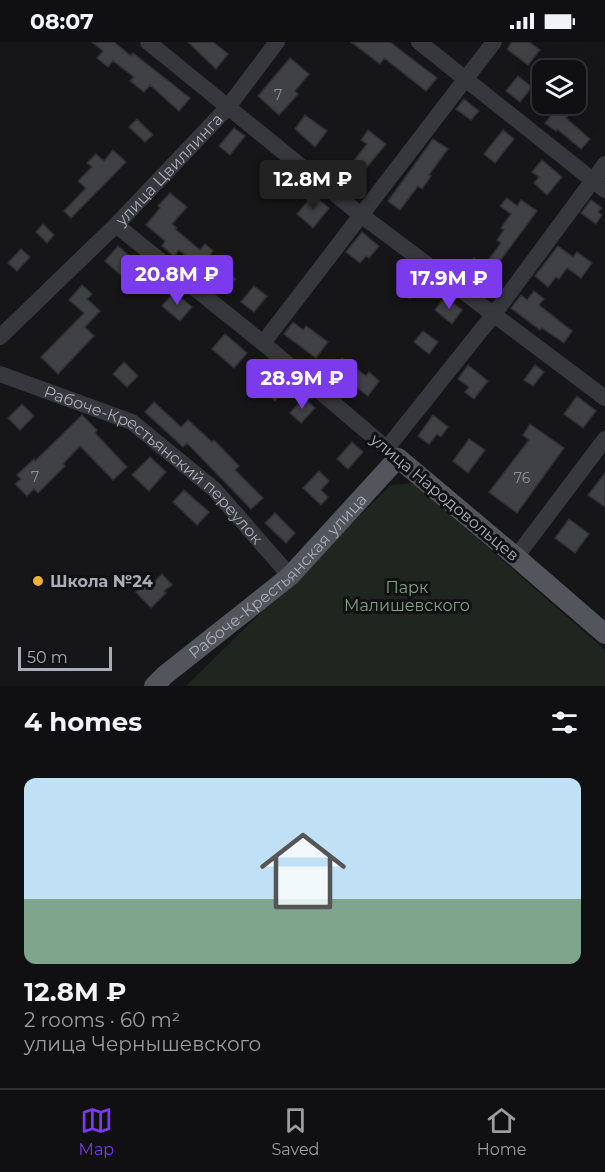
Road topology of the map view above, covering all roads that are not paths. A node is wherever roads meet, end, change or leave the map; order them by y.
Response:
1 (148, 42) edge
2 (277, 42) edge
3 (419, 42) edge
4 (494, 42) edge
5 (467, 78) junction
6 (228, 107) junction
7 (605, 164) edge
8 (599, 185) edge
9 (361, 215) junction
10 (117, 225) junction
11 (494, 314) junction
12 (0, 337) edge
13 (263, 343) junction
14 (0, 374) edge
15 (605, 398) edge
16 (605, 439) edge
17 (392, 453) junction
18 (516, 557) junction
19 (290, 576) junction
20 (605, 634) edge
21 (154, 686) edge

1 - 6 street
2 - 6 street, улица Цвиллинга
3 - 5 street
4 - 5 street
5 - 8 street
5 - 9 street
6 - 9 street
6 - 10 street, улица Цвиллинга
7 - 8 street
8 - 11 street
9 - 11 street
9 - 13 street
10 - 12 street, улица Цвиллинга
10 - 13 street, улица Народовольцев
11 - 15 street
11 - 17 street
13 - 17 street, улица Народовольцев
14 - 19 street, Рабоче-Крестьянский переулок
16 - 18 street
17 - 18 main road, улица Народовольцев
17 - 19 main road, Рабоче-Крестьянская улица
18 - 20 main road, улица Народовольцев
19 - 21 main road, Рабоче-Крестьянская улица

